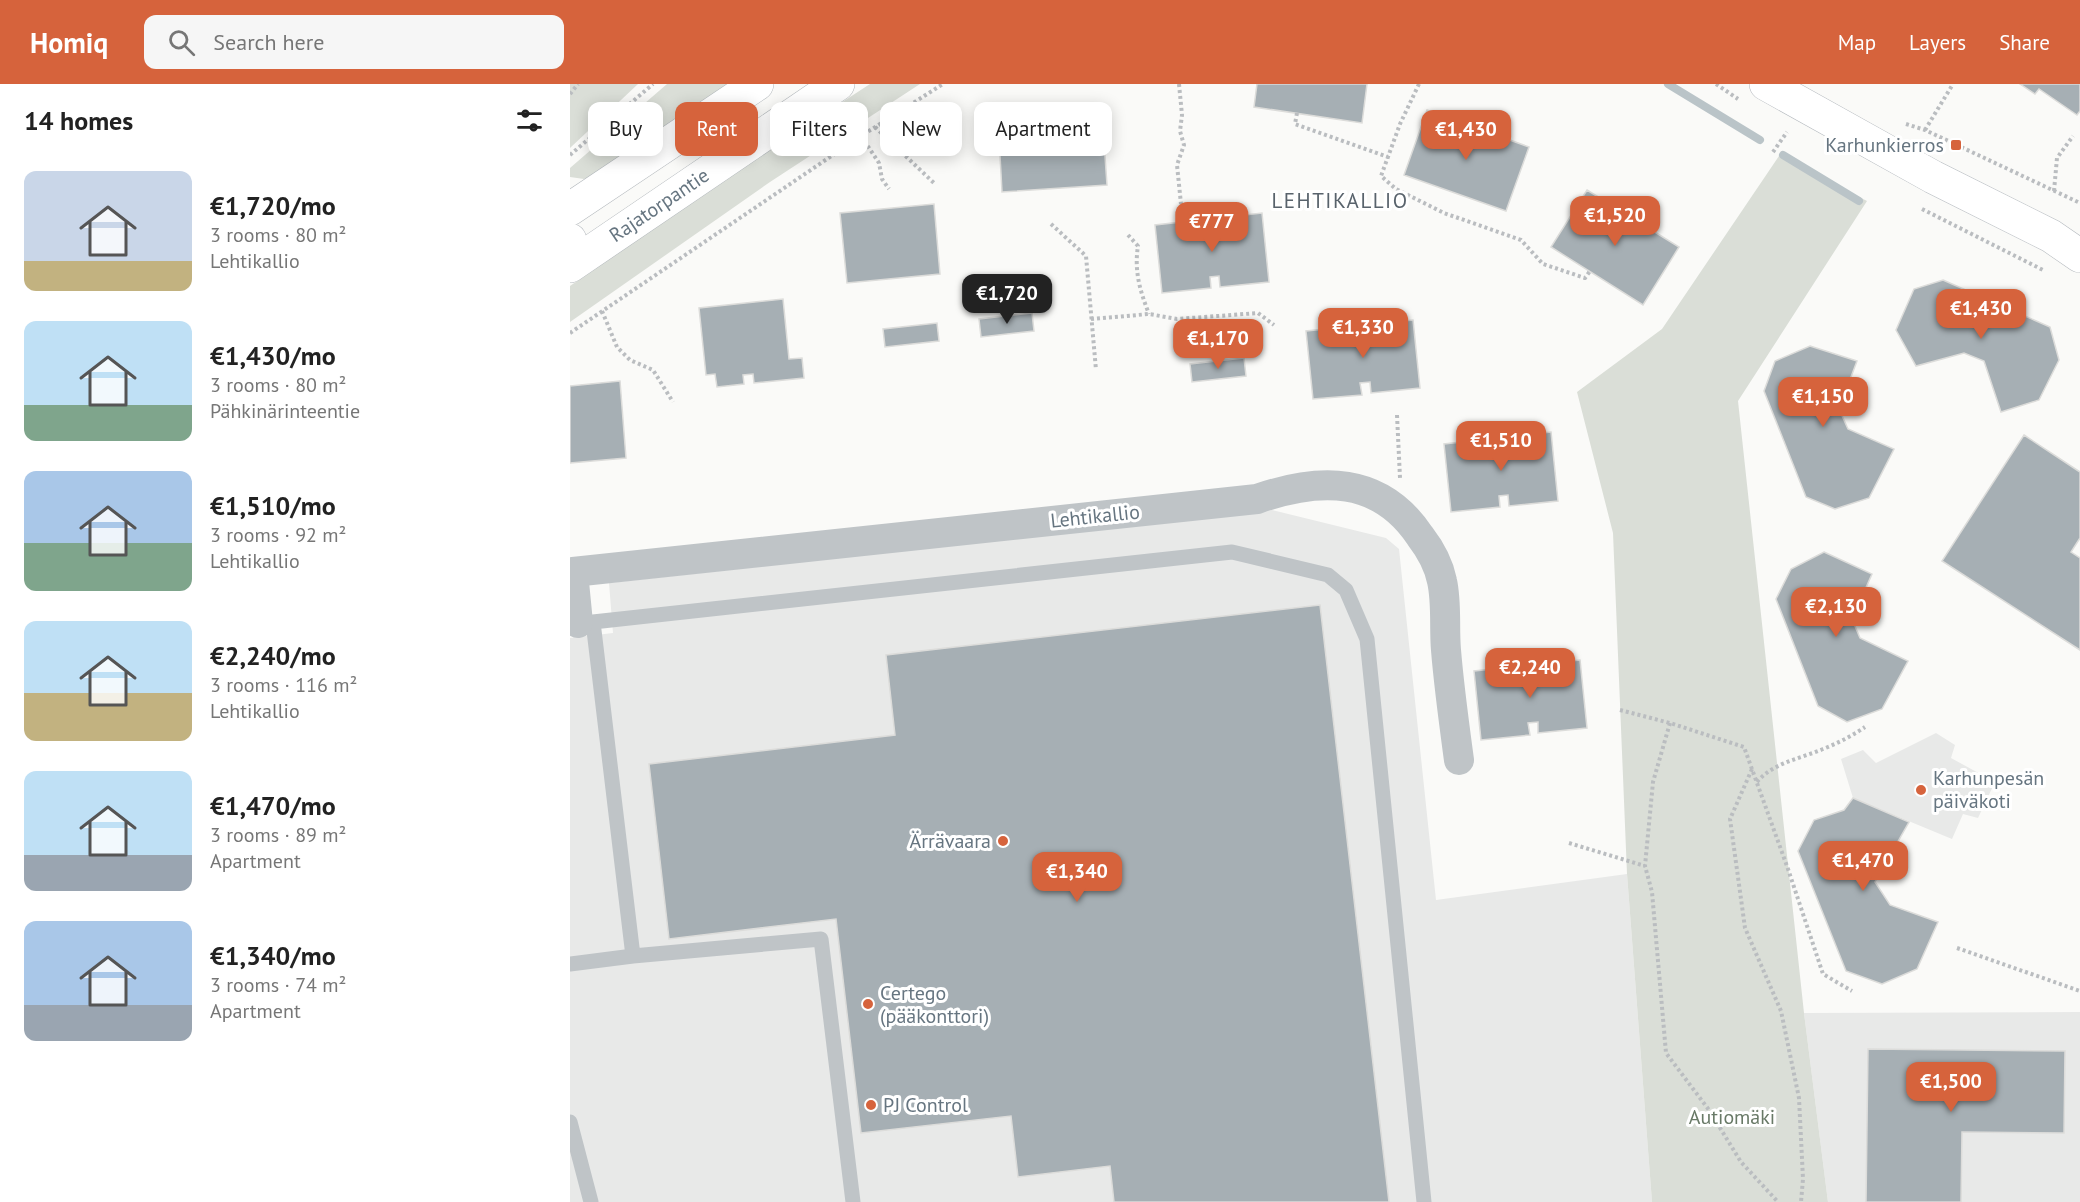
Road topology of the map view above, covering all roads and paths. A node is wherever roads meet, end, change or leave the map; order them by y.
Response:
1 (578, 84) edge
2 (653, 84) edge
3 (757, 84) edge
4 (838, 84) edge
5 (943, 84) edge
6 (1179, 84) edge
7 (1419, 84) edge
8 (1766, 84) edge
9 (1953, 84) edge
10 (570, 94) edge
11 (1297, 113) dead end
12 (1896, 121) dead end
13 (875, 127) junction
14 (1924, 130) junction
15 (868, 132) edge
16 (1787, 132) dead end
17 (2073, 136) dead end
18 (868, 146) edge
19 (1773, 152) dead end
20 (570, 155) edge
21 (831, 156) edge
22 (1388, 157) junction
23 (935, 184) dead end
24 (889, 189) dead end
25 (2054, 191) junction
26 (2080, 203) edge
27 (1181, 204) dead end
28 (570, 209) edge
29 (1051, 224) dead end
30 (1128, 235) dead end
31 (2066, 237) edge
32 (571, 256) edge
33 (2080, 256) edge
34 (1590, 271) dead end
35 (602, 311) junction
36 (1149, 314) junction
37 (1091, 320) junction
38 (1274, 325) dead end
39 (570, 333) edge
40 (1096, 370) dead end
41 (673, 402) dead end
42 (1397, 415) dead end
43 (1395, 508) junction
44 (580, 623) edge
45 (1620, 710) dead end
46 (1670, 723) junction
47 (1865, 727) dead end
48 (1459, 760) dead end
49 (1752, 769) junction
50 (1757, 782) junction
51 (1569, 843) dead end
52 (1645, 866) junction
53 (1956, 948) dead end
54 (633, 956) junction
55 (570, 964) edge
56 (1852, 991) dead end
57 (2080, 992) edge
58 (570, 1122) edge
59 (591, 1202) edge
60 (853, 1202) edge
61 (1424, 1202) edge
62 (1778, 1202) edge
63 (1801, 1202) edge

1 - 10 path
2 - 20 path
3 - 28 main road
4 - 32 main road, Rajatorpantie
5 - 13 path
6 - 27 path
7 - 22 path
8 - 31 main road
9 - 14 path
11 - 22 path
12 - 14 path
13 - 15 path
13 - 23 path
14 - 25 path
16 - 19 path
17 - 25 path
18 - 24 path
21 - 35 path
22 - 34 path
25 - 26 path
29 - 37 path
30 - 36 path
31 - 33 main road
35 - 39 path
35 - 41 path
36 - 37 path
36 - 38 path
37 - 40 path
42 - 43 path
43 - 44 street, Lehtikallio
43 - 48 street, Lehtikallio
44 - 54 lane
44 - 61 lane
45 - 46 path
46 - 49 path
46 - 52 path
47 - 50 path
49 - 50 path
49 - 63 path
50 - 56 path
51 - 52 path
52 - 62 path
53 - 57 path
54 - 55 lane
54 - 60 lane
58 - 59 lane

